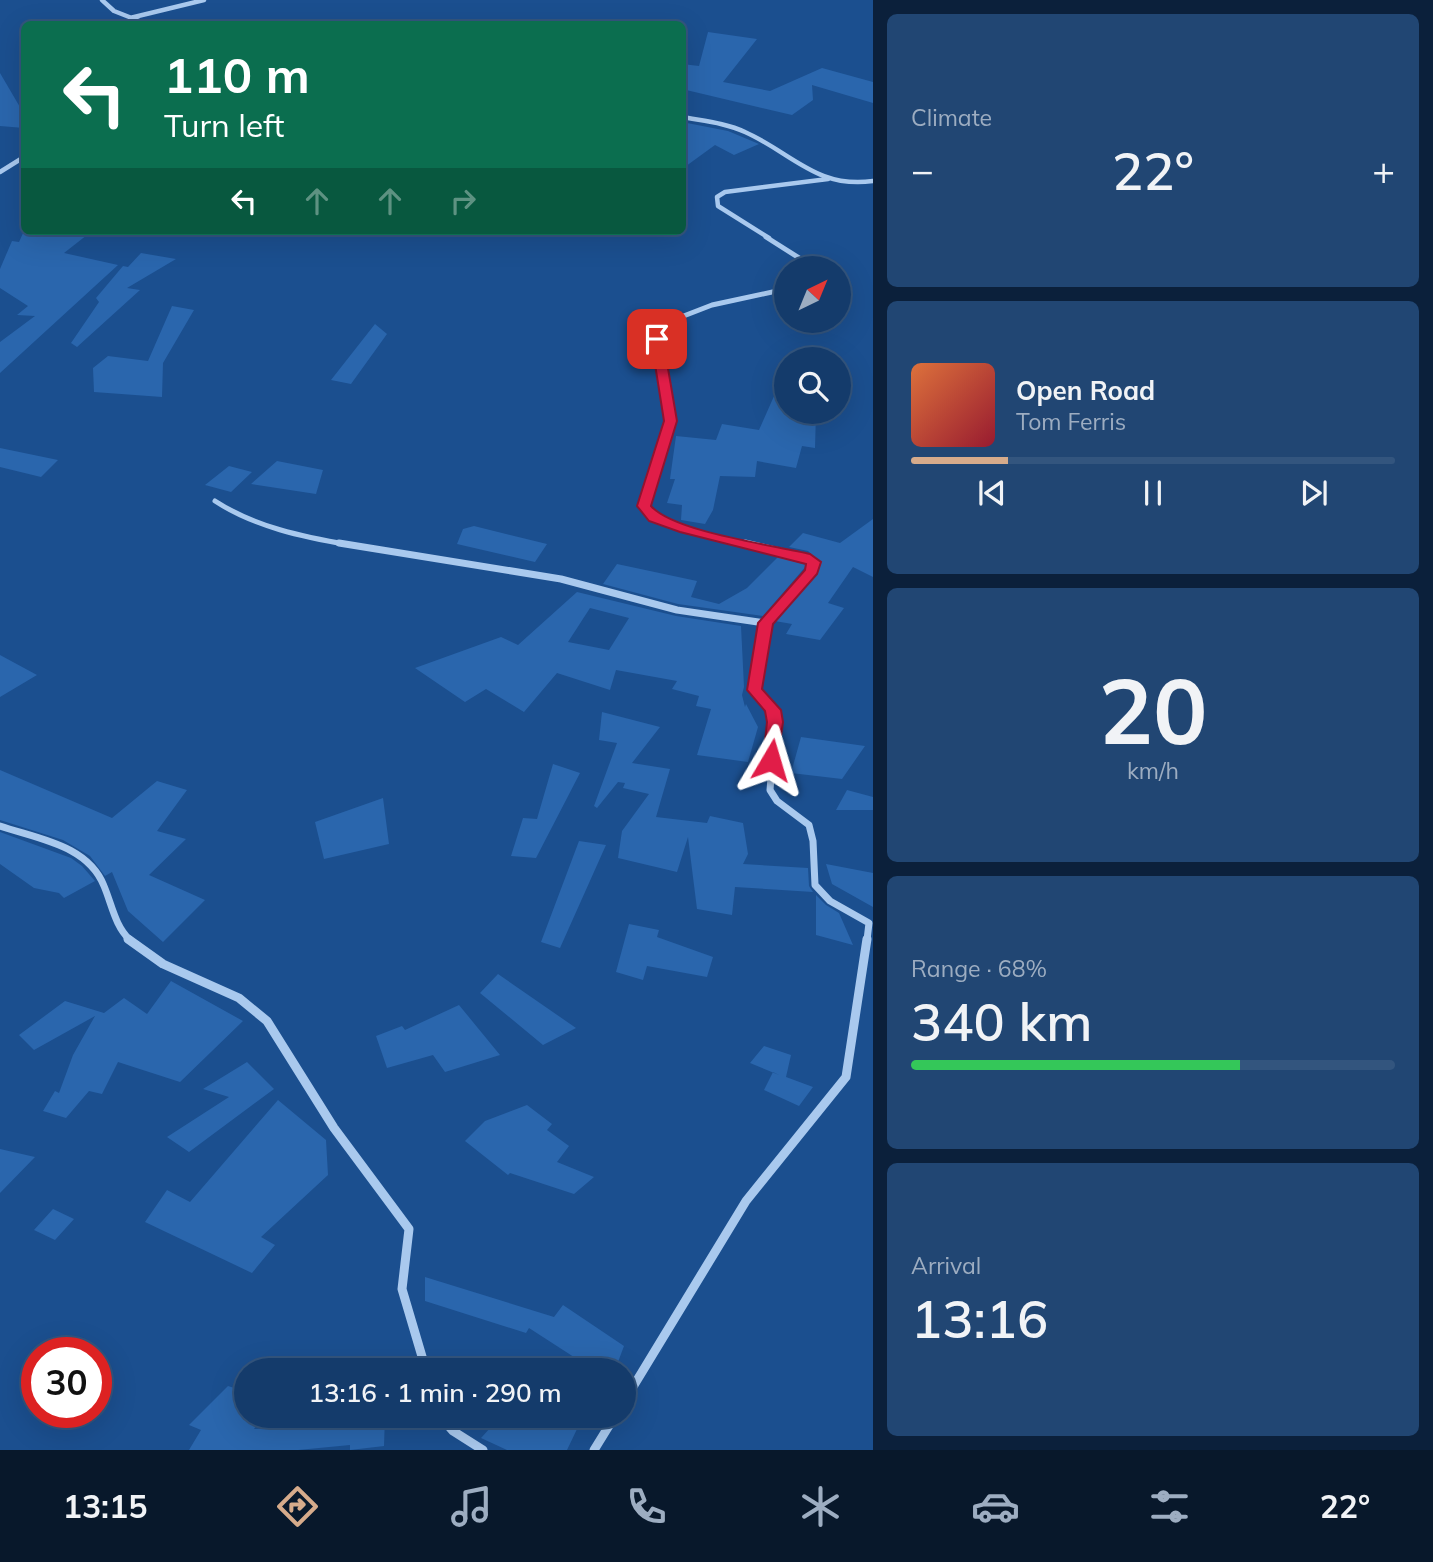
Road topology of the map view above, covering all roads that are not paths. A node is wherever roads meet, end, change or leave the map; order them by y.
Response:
1 (102, 0) edge
2 (204, 0) edge
3 (130, 18) junction
4 (139, 21) edge
5 (686, 118) edge
6 (21, 159) edge
7 (0, 172) edge
8 (828, 179) junction
9 (873, 181) edge
10 (797, 256) edge
11 (774, 291) edge
12 (215, 501) dead end
13 (765, 623) junction
14 (0, 826) edge
15 (422, 1358) edge
16 (636, 1382) edge
17 (450, 1428) edge
18 (608, 1428) edge
19 (483, 1450) edge
20 (594, 1450) edge

1 - 3 street
2 - 3 street
3 - 4 street
5 - 8 street
6 - 7 street
8 - 9 street
8 - 10 street
11 - 13 street
12 - 13 street
13 - 16 street
14 - 15 street
17 - 19 street
18 - 20 street

